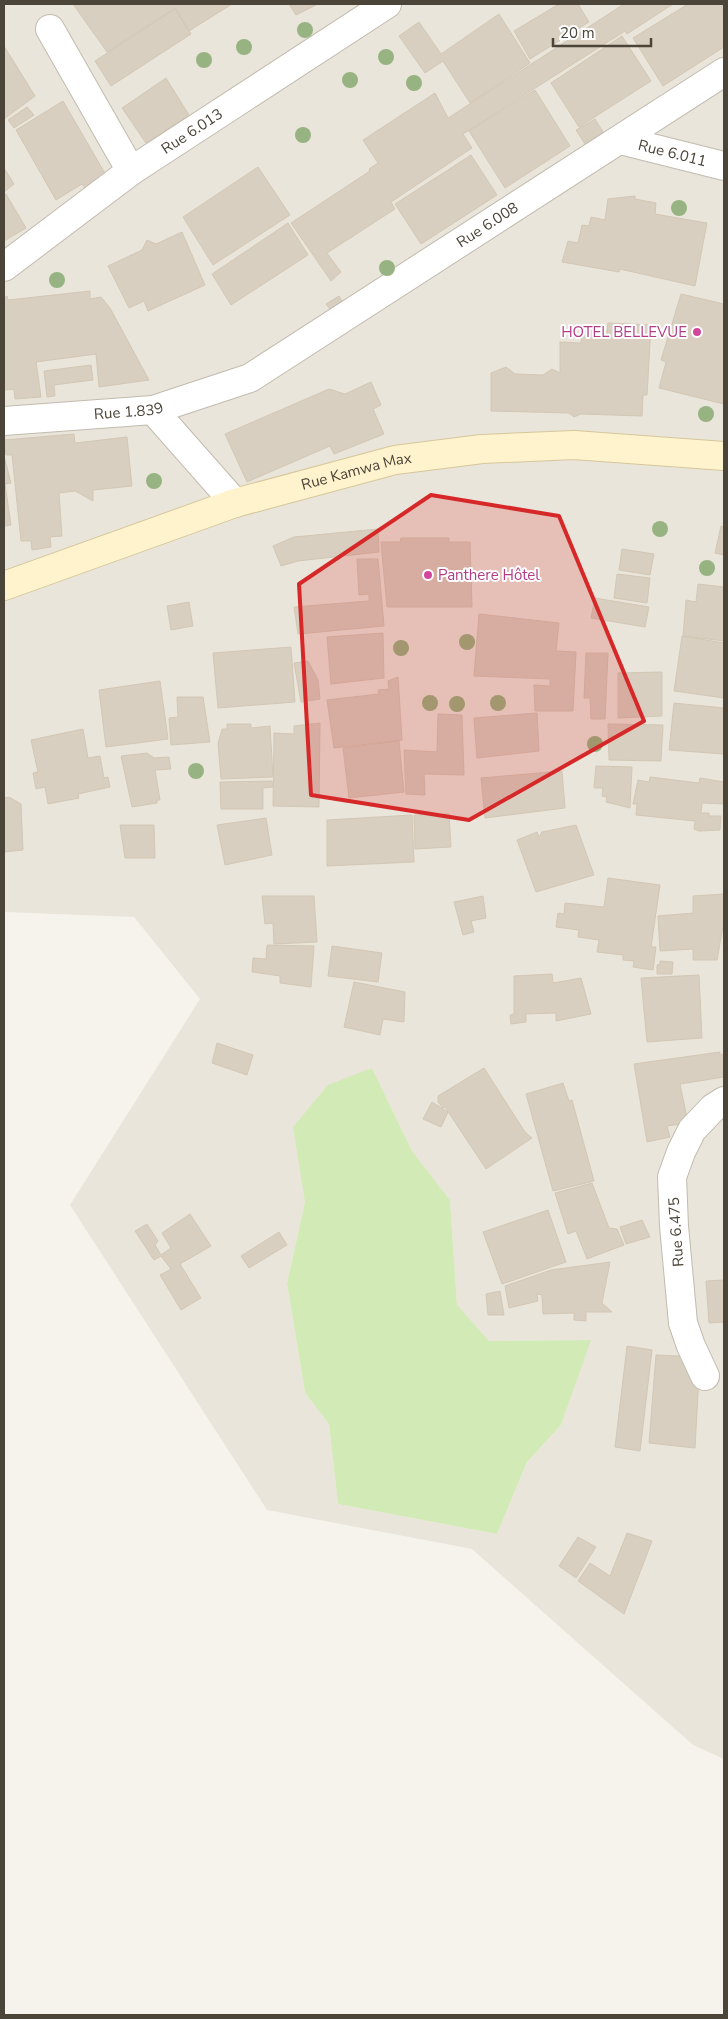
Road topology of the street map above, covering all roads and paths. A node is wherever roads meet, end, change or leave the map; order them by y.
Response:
1 (387, 4) edge
2 (50, 29) dead end
3 (724, 72) edge
4 (620, 140) junction
5 (724, 166) edge
6 (132, 171) junction
7 (4, 267) edge
8 (250, 378) joint
9 (153, 410) junction
10 (4, 421) edge
11 (724, 456) edge
12 (235, 503) junction
13 (4, 586) edge
14 (724, 1101) edge
15 (705, 1376) dead end

1 - 6 street, Rue 6.013
2 - 6 street
3 - 4 street, Rue 6.008
4 - 5 street, Rue 6.011
4 - 8 street, Rue 6.008
6 - 7 street, Rue 6.013
8 - 9 street, Rue 1.839
9 - 10 street, Rue 1.839
9 - 12 street
11 - 12 main road, Rue Kamwa Max
12 - 13 main road, Rue Kamwa Max
14 - 15 street, Rue 6.475

